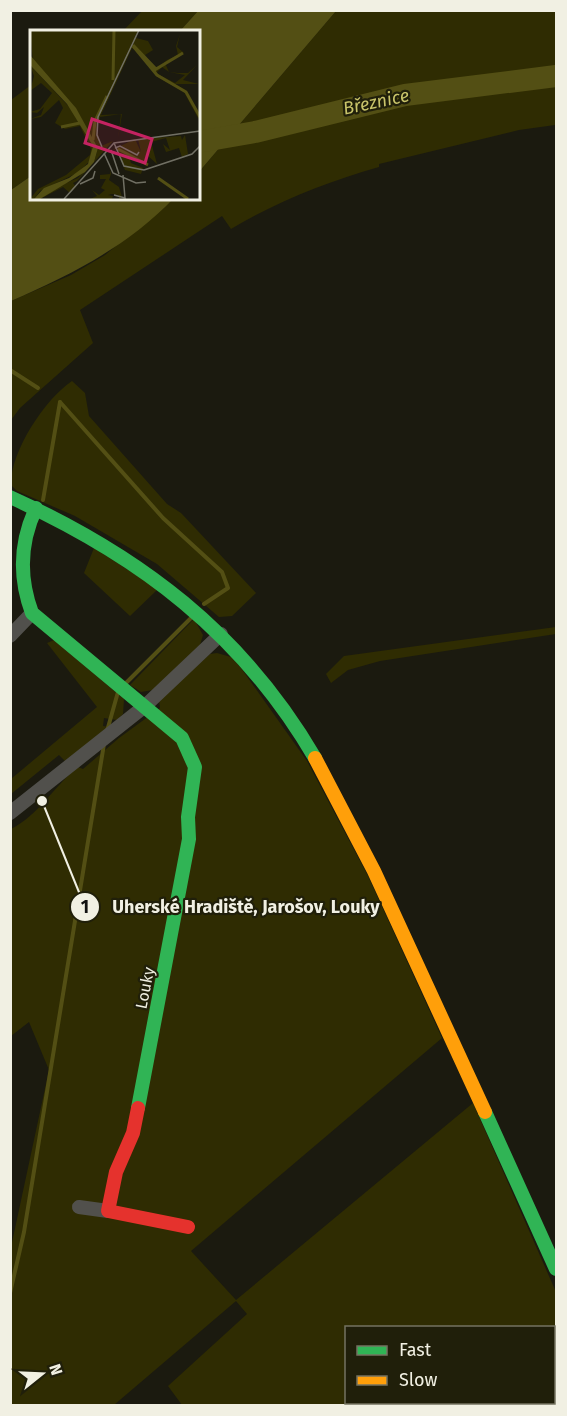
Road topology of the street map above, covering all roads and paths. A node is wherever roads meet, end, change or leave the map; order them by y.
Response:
1 (10, 497) edge
2 (36, 508) junction
3 (32, 613) junction
4 (221, 634) junction
5 (10, 636) edge
6 (145, 705) junction
7 (10, 813) edge
8 (79, 1207) dead end
9 (108, 1211) junction
10 (188, 1227) dead end
11 (556, 1269) edge

1 - 2 main road
2 - 3 main road
2 - 4 main road
3 - 5 street
3 - 6 main road, Louky
4 - 6 street
4 - 11 main road
6 - 7 street
6 - 9 main road, Louky
8 - 9 street
9 - 10 main road

